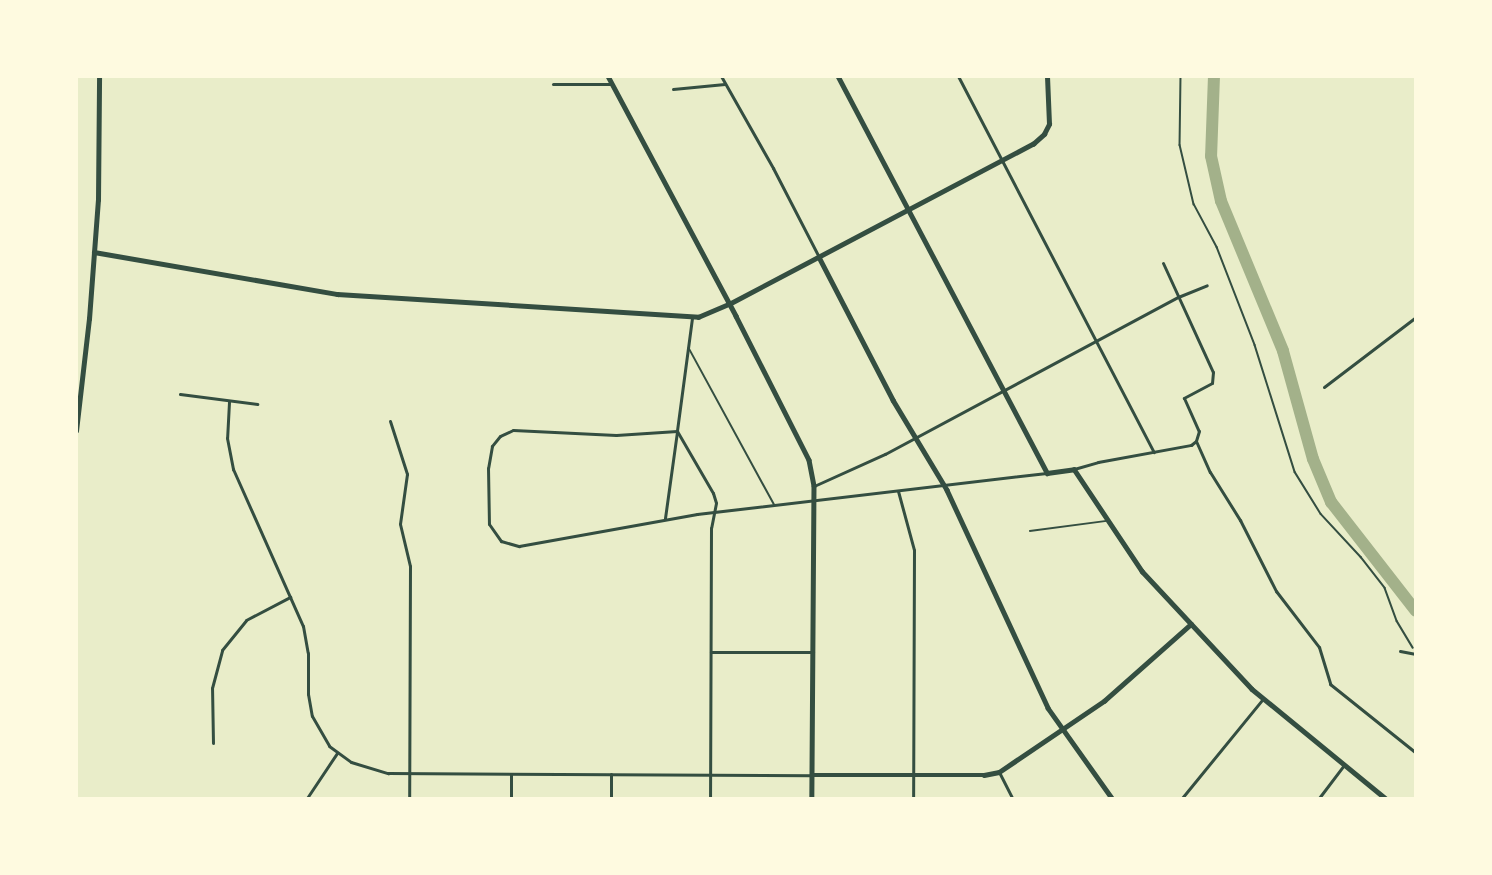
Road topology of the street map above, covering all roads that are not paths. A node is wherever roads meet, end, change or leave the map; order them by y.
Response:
1 (99, 76) edge
2 (608, 76) edge
3 (838, 76) edge
4 (958, 76) edge
5 (1047, 76) edge
6 (721, 77) edge
7 (553, 84) dead end
8 (612, 84) junction
9 (725, 84) junction
10 (673, 89) dead end
11 (1001, 161) junction
12 (908, 209) junction
13 (94, 252) junction
14 (819, 256) junction
15 (1163, 263) dead end
16 (1207, 285) dead end
17 (1178, 297) junction
18 (729, 304) junction
19 (1416, 317) edge
20 (692, 318) junction
21 (1096, 341) junction
22 (689, 348) junction
23 (1324, 387) dead end
24 (1004, 390) junction
25 (180, 394) dead end
26 (229, 402) junction
27 (257, 404) dead end
28 (390, 421) dead end
29 (76, 431) edge
30 (677, 431) junction
31 (915, 437) junction
32 (1196, 441) junction
33 (1154, 452) junction
34 (1074, 469) junction
35 (1047, 473) junction
36 (944, 485) junction
37 (814, 486) junction
38 (898, 491) junction
39 (814, 500) junction
40 (774, 505) junction
41 (714, 512) junction
42 (664, 518) junction
43 (1107, 520) junction
44 (1030, 531) dead end
45 (290, 597) junction
46 (1191, 624) junction
47 (1400, 651) dead end
48 (711, 652) junction
49 (813, 652) junction
50 (1416, 653) edge
51 (1262, 700) junction
52 (1062, 730) junction
53 (213, 743) dead end
54 (337, 753) junction
55 (1416, 753) edge
56 (1344, 765) junction
57 (999, 772) junction
58 (409, 773) junction
59 (511, 774) junction
60 (611, 774) junction
61 (710, 774) junction
62 (812, 775) junction
63 (914, 775) junction
64 (307, 798) edge
65 (409, 798) edge
66 (511, 798) edge
67 (611, 798) edge
68 (710, 798) edge
69 (812, 798) edge
70 (913, 798) edge
71 (1012, 798) edge
72 (1112, 798) edge
73 (1182, 798) edge
74 (1319, 798) edge
75 (1385, 798) edge

1 - 13 street
2 - 8 street
3 - 12 street
4 - 11 street
5 - 11 street
6 - 9 street
7 - 8 street
8 - 18 street
9 - 10 street
9 - 14 street
11 - 12 street
11 - 21 street
12 - 14 street
12 - 24 street
13 - 20 street
13 - 29 street
14 - 18 street
14 - 31 street
15 - 17 street
16 - 17 street
17 - 21 street
17 - 32 street
18 - 20 street
18 - 37 street
19 - 23 street
20 - 22 street
21 - 24 street
21 - 33 street
22 - 30 street
22 - 40 lane
24 - 31 street
24 - 35 street
25 - 26 street
26 - 27 street
26 - 45 street
28 - 58 street
30 - 41 street
30 - 42 street
30 - 42 street
31 - 36 street
31 - 37 street
32 - 33 street
32 - 55 street
33 - 34 street
34 - 35 street
34 - 43 street
35 - 36 street
36 - 38 street
36 - 52 street
37 - 39 street
38 - 39 street
38 - 63 street
39 - 40 street
39 - 49 street
40 - 41 street
41 - 42 street
41 - 48 street
43 - 44 lane
43 - 46 street
45 - 53 street
45 - 54 street
46 - 51 street
46 - 52 street
47 - 50 street
48 - 49 street
48 - 61 street
49 - 62 street
51 - 56 street
51 - 73 street
52 - 57 street
52 - 72 street
54 - 58 street
54 - 64 street
56 - 74 street
56 - 75 street
57 - 63 street
57 - 71 street
58 - 59 street
58 - 65 street
59 - 60 street
59 - 66 street
60 - 61 street
60 - 67 street
61 - 62 street
61 - 68 street
62 - 63 street
62 - 69 street
63 - 70 street

